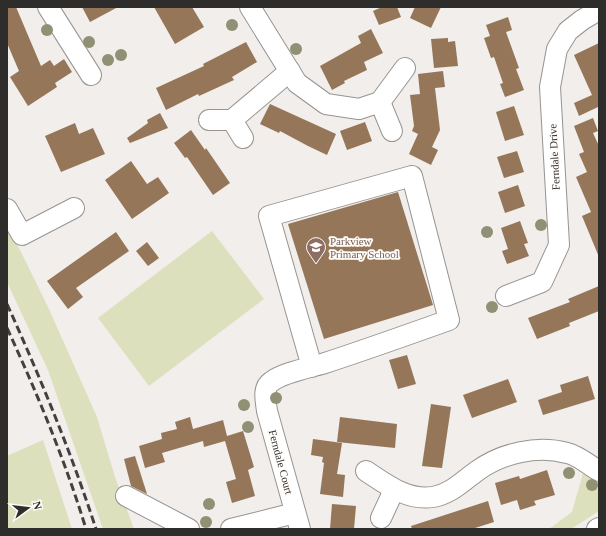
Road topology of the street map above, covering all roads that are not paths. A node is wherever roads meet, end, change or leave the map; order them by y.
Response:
1 (48, 7) edge
2 (250, 7) edge
3 (599, 10) edge
4 (405, 68) dead end
5 (290, 71) junction
6 (91, 75) dead end
7 (380, 102) junction
8 (209, 120) dead end
9 (232, 120) junction
10 (392, 131) dead end
11 (243, 138) dead end
12 (74, 208) dead end
13 (7, 209) edge
14 (506, 296) dead end
15 (312, 367) junction
16 (366, 470) dead end
17 (599, 471) edge
18 (394, 490) junction
19 (126, 496) dead end
20 (381, 518) dead end
21 (297, 521) edge
22 (189, 529) edge
23 (231, 529) edge

1 - 6 street
2 - 5 street
3 - 14 street, Ferndale Drive
4 - 7 street
5 - 7 street
5 - 9 street
7 - 10 street
8 - 9 street
9 - 11 street
12 - 13 street
15 - 15 street, Ferndale Court
15 - 21 street, Ferndale Court
16 - 18 street
17 - 18 street
18 - 20 street
19 - 22 street
21 - 23 street, Ferndale Court

